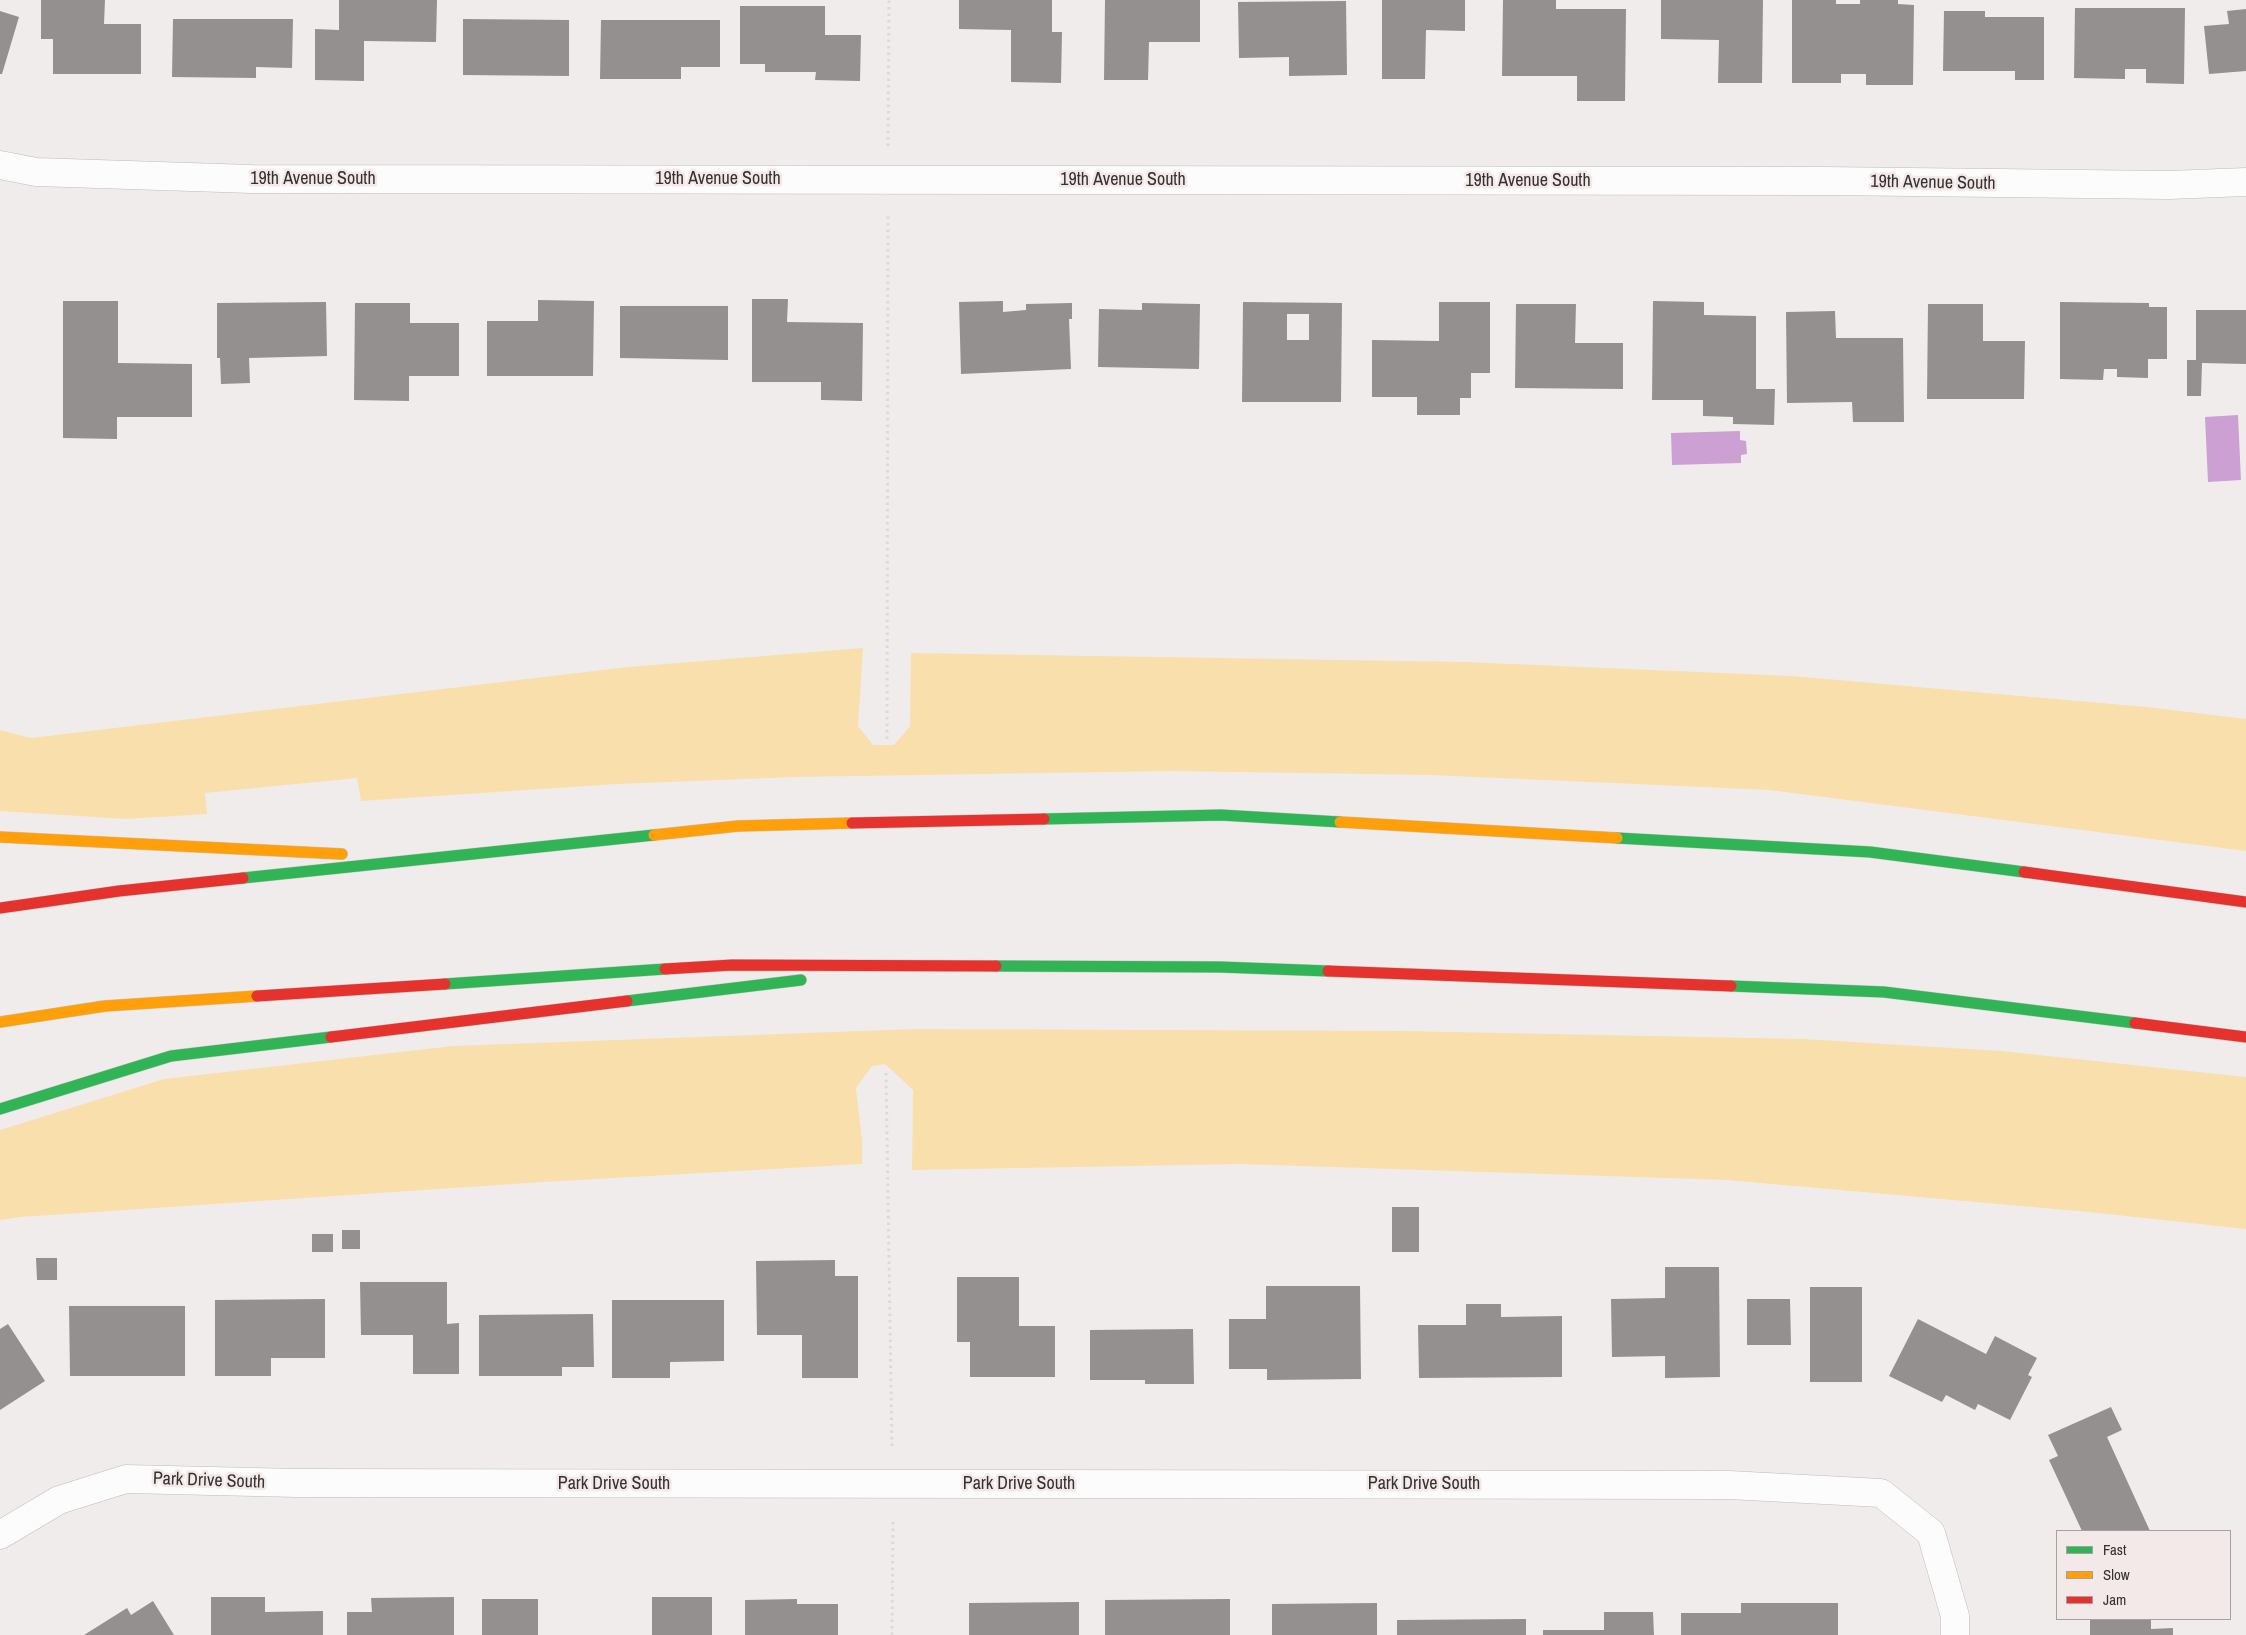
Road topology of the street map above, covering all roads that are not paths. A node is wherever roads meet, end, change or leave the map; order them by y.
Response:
1 (0, 165) edge
2 (2246, 182) edge
3 (0, 837) edge
4 (431, 858) junction
5 (2246, 902) edge
6 (0, 908) edge
7 (914, 966) junction
8 (0, 1022) edge
9 (2246, 1036) edge
10 (0, 1109) edge
11 (0, 1535) edge
12 (1955, 1635) edge

1 - 2 street, 19th Avenue South
3 - 4 highway
4 - 5 highway
4 - 6 highway
7 - 8 highway
7 - 9 highway
7 - 10 highway
11 - 12 street, Park Drive South

